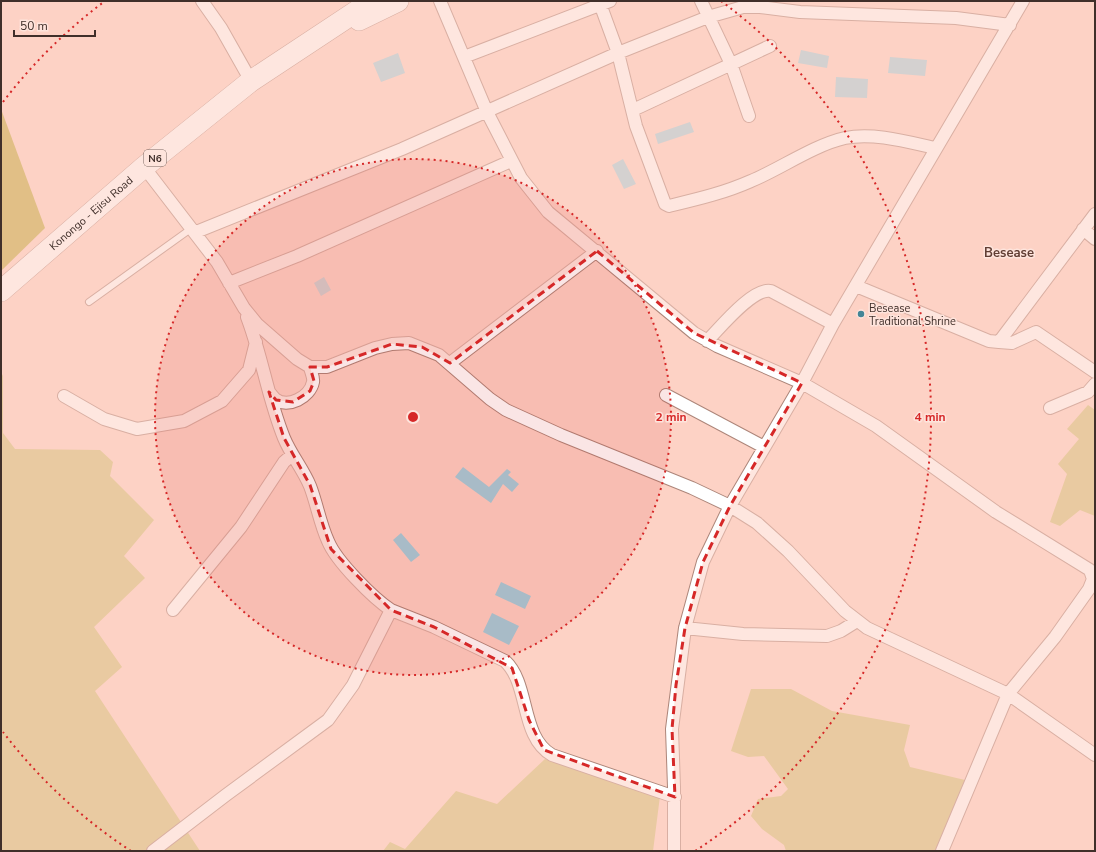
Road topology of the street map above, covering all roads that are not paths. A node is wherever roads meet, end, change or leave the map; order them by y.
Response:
1 (202, 1) edge
2 (372, 1) edge
3 (398, 1) edge
4 (440, 1) edge
5 (701, 1) edge
6 (1023, 1) edge
7 (603, 2) edge
8 (708, 17) junction
9 (1010, 25) junction
10 (318, 37) junction
11 (770, 46) dead end
12 (618, 53) junction
13 (464, 57) junction
14 (731, 64) junction
15 (250, 81) junction
16 (633, 110) junction
17 (487, 112) junction
18 (749, 116) dead end
19 (936, 148) junction
20 (511, 161) junction
21 (144, 167) junction
22 (1095, 214) edge
23 (1083, 229) junction
24 (194, 230) junction
25 (1095, 239) edge
26 (597, 251) junction
27 (229, 283) junction
28 (856, 286) junction
29 (1, 291) edge
30 (88, 302) dead end
31 (244, 308) junction
32 (833, 324) junction
33 (707, 340) junction
34 (256, 342) junction
35 (999, 342) junction
36 (450, 363) junction
37 (310, 367) junction
38 (1095, 372) edge
39 (802, 383) junction
40 (1095, 384) edge
41 (269, 392) junction
42 (666, 395) dead end
43 (64, 396) dead end
44 (1050, 408) dead end
45 (764, 447) junction
46 (292, 455) junction
47 (730, 506) junction
48 (173, 610) dead end
49 (391, 610) junction
50 (856, 621) junction
51 (684, 628) junction
52 (1008, 694) junction
53 (1095, 755) edge
54 (675, 797) junction
55 (153, 851) edge
56 (674, 851) edge
57 (942, 851) edge

1 - 15 street
2 - 10 highway, Konongo - Ejisu Road / N6
3 - 10 highway, Konongo - Ejisu Road / N6
4 - 13 street
5 - 8 street
6 - 9 street
7 - 12 street
7 - 13 street
8 - 9 street
8 - 12 street
8 - 14 street
9 - 19 street
10 - 15 highway, Konongo - Ejisu Road / N6
11 - 14 street
12 - 16 street
12 - 17 street
13 - 17 street
14 - 16 street
14 - 18 street
15 - 21 highway, Konongo - Ejisu Road / N6
16 - 19 street
17 - 20 street
17 - 24 street
19 - 28 street
20 - 26 street
20 - 27 street
21 - 24 street
21 - 29 highway, Konongo - Ejisu Road / N6
22 - 23 street
23 - 25 street
23 - 35 street
24 - 27 street
24 - 30 lane
26 - 33 street
26 - 36 street
27 - 31 street
28 - 32 street
28 - 35 street
31 - 34 street
31 - 37 street
32 - 33 street
32 - 39 street
33 - 39 street
34 - 41 street
34 - 43 street
35 - 38 street
36 - 37 street
36 - 47 street
37 - 41 street
39 - 45 street
39 - 52 street
40 - 44 street
41 - 46 street
42 - 45 street
45 - 47 street
46 - 48 street
46 - 49 street
47 - 50 street
47 - 51 street
49 - 54 street
49 - 55 street
50 - 51 street
50 - 52 street
51 - 54 street
52 - 53 street
52 - 57 street
54 - 56 street

